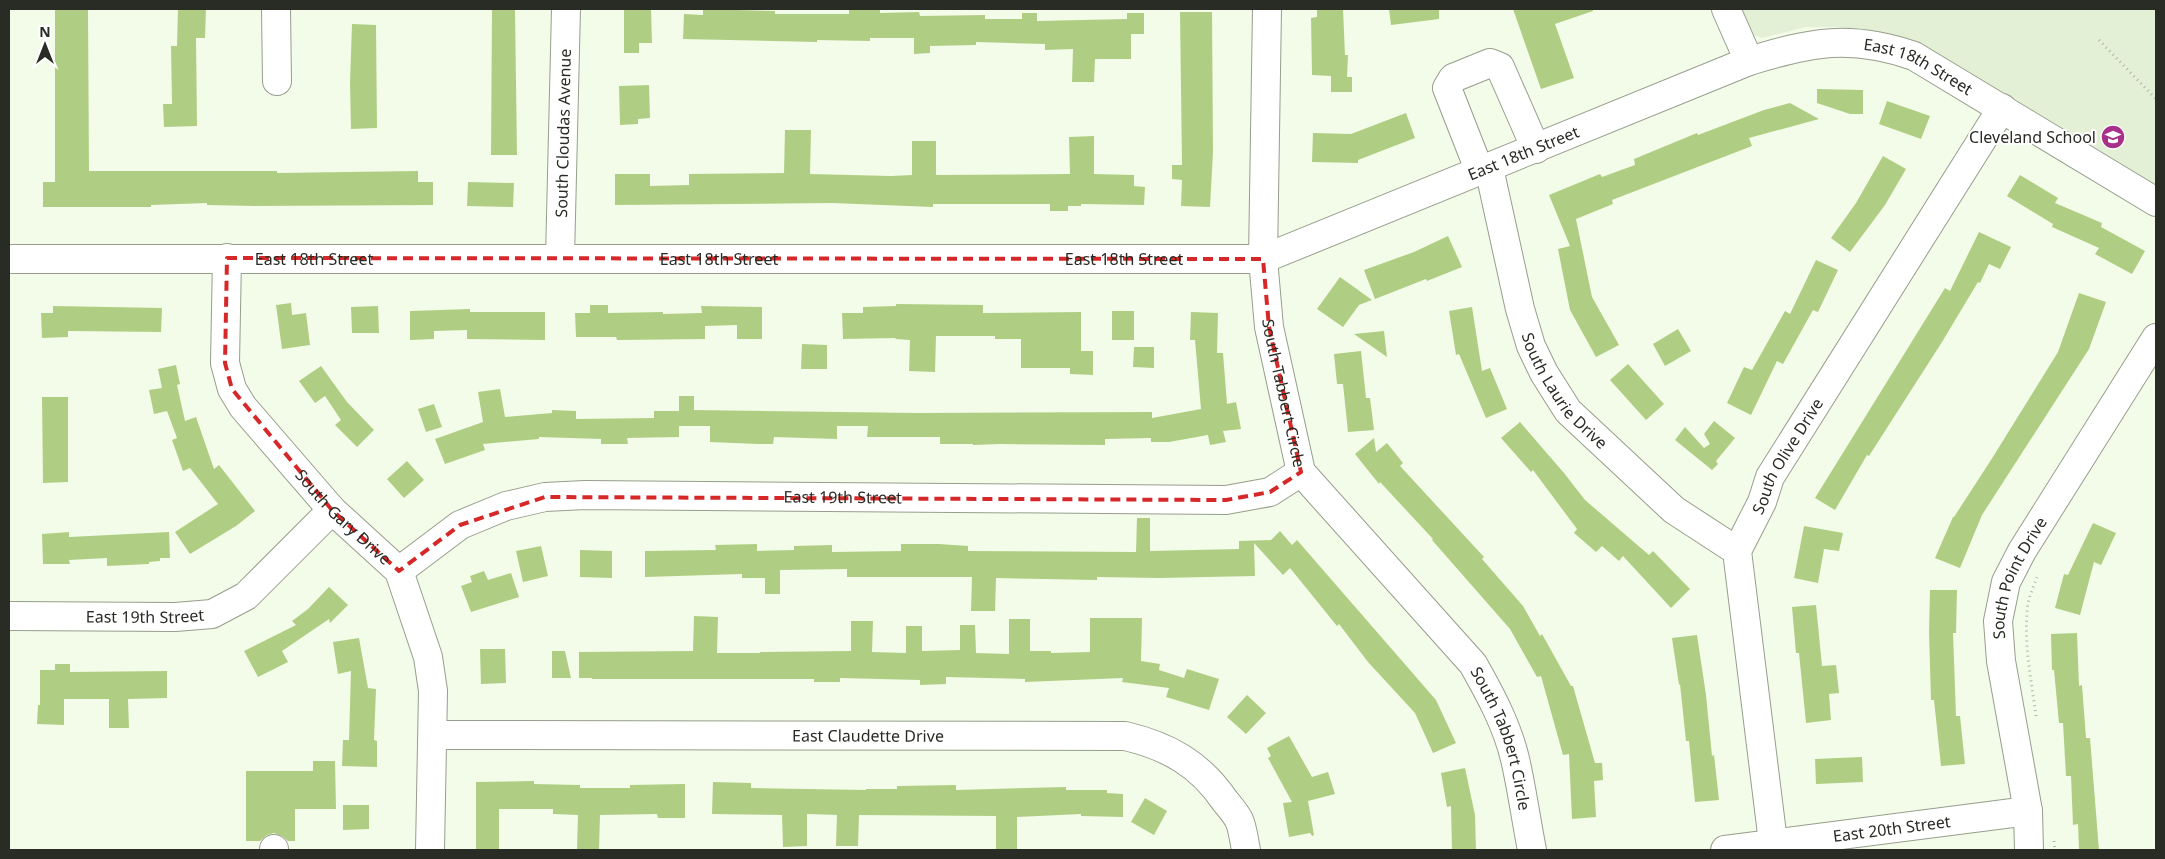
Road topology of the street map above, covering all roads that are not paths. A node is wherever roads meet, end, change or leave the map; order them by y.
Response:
1 (276, 9) edge
2 (566, 9) edge
3 (1267, 9) edge
4 (1726, 9) edge
5 (1749, 60) junction
6 (277, 81) dead end
7 (2002, 108) junction
8 (1536, 149) junction
9 (1484, 170) junction
10 (2156, 202) edge
11 (227, 258) junction
12 (560, 258) junction
13 (9, 259) edge
14 (1263, 259) junction
15 (2156, 338) edge
16 (1300, 472) junction
17 (332, 510) junction
18 (1737, 551) junction
19 (399, 571) junction
20 (9, 616) edge
21 (433, 735) junction
22 (2028, 811) junction
23 (1774, 847) edge
24 (430, 850) edge
25 (1246, 850) edge
26 (1532, 850) edge
27 (1725, 850) edge
28 (2029, 850) edge

1 - 6 street
2 - 12 street, South Cloudas Avenue
3 - 14 street, South Tabbert Circle
4 - 5 street
5 - 7 street, East 18th Street
5 - 8 street, East 18th Street
7 - 10 street, East 18th Street
7 - 18 street, South Olive Drive
8 - 9 street, East 18th Street
8 - 9 street, South Laurie Drive
9 - 14 street, East 18th Street
9 - 18 street, South Laurie Drive
11 - 12 street, East 18th Street
11 - 13 street, East 18th Street
11 - 17 street, South Gary Drive
12 - 14 street, East 18th Street
14 - 16 street, South Tabbert Circle
15 - 22 street, South Point Drive
16 - 19 street, East 19th Street
16 - 26 street, South Tabbert Circle
17 - 19 street, South Gary Drive
17 - 20 street, East 19th Street
18 - 23 street
19 - 21 street, South Gary Drive
21 - 24 street, South Gary Drive
21 - 25 street, East Claudette Drive
22 - 23 street, East 20th Street
22 - 28 street, South Point Drive
23 - 27 street, East 20th Street

